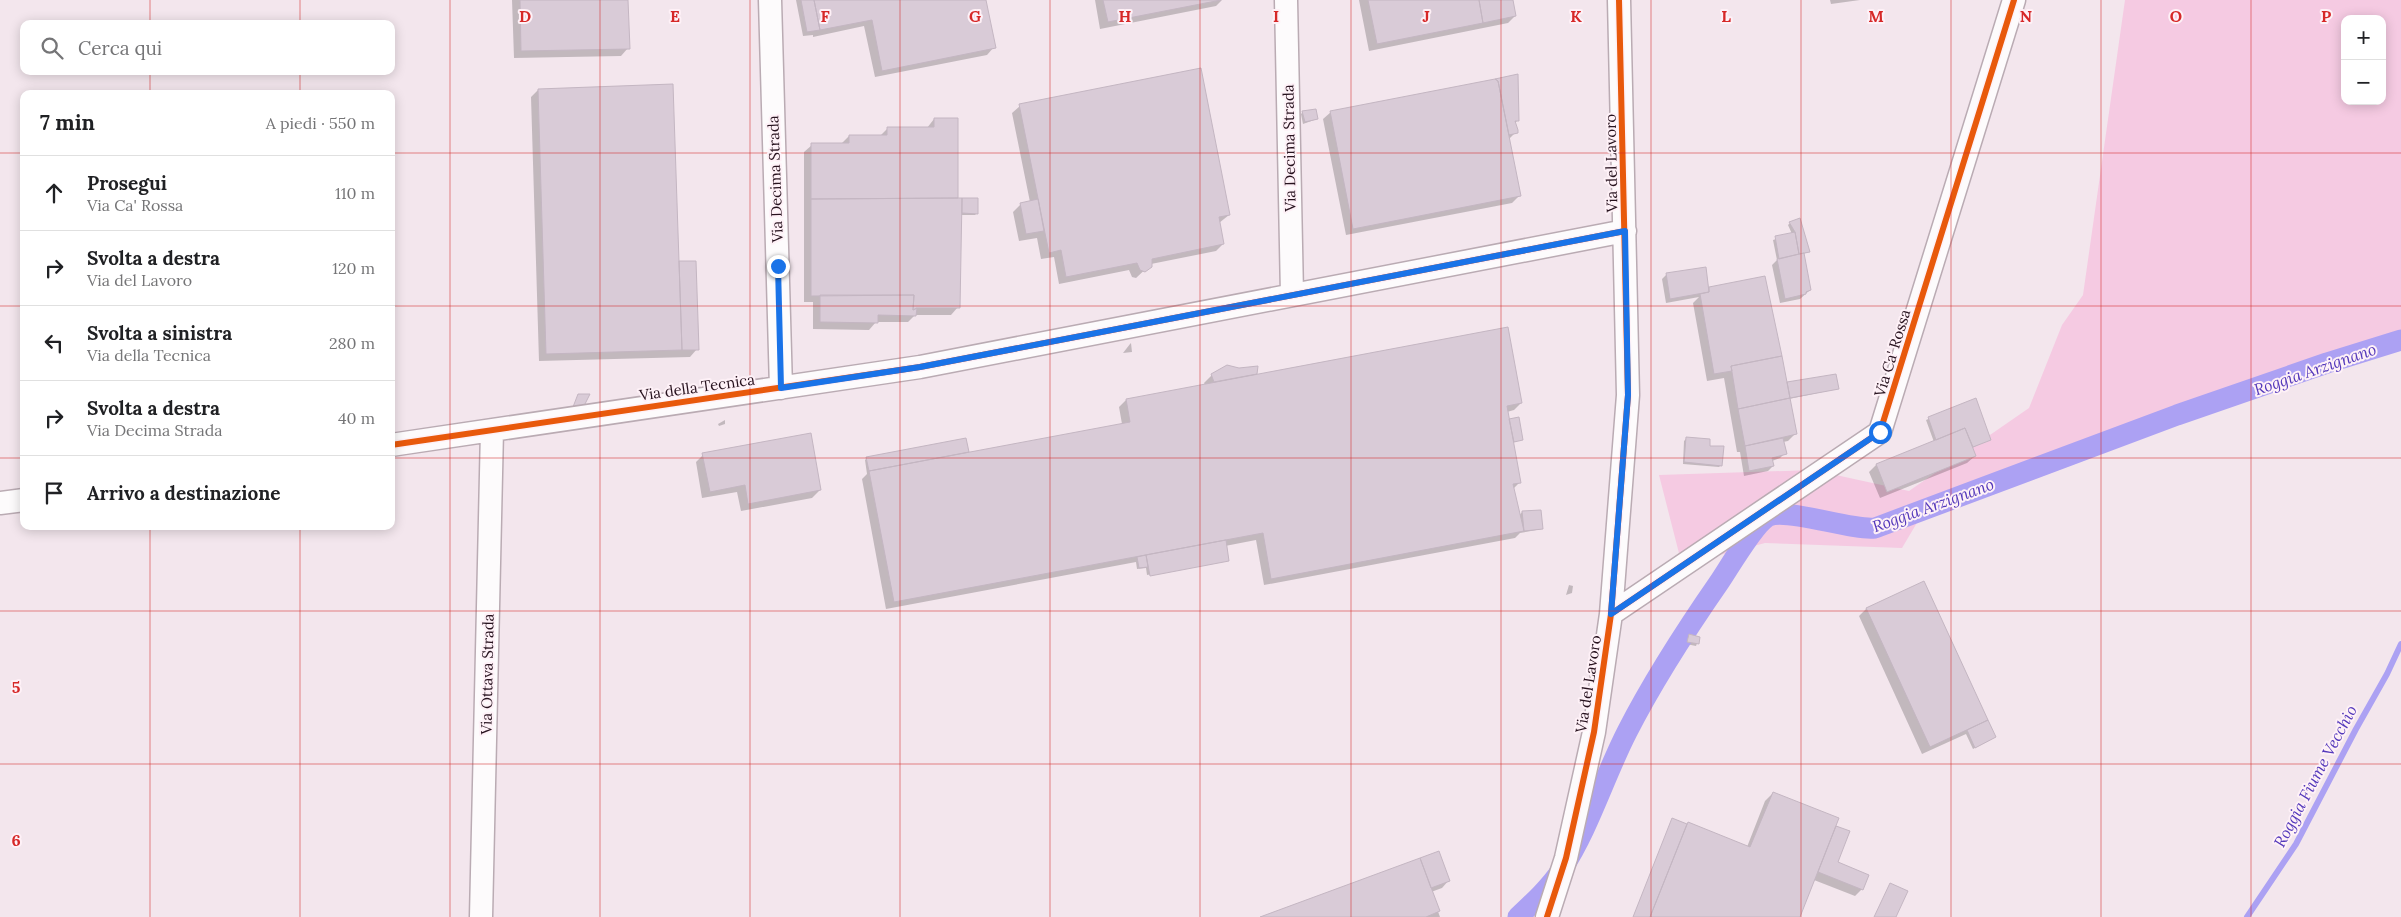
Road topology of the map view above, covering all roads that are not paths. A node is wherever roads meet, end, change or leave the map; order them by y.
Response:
1 (770, 0) edge
2 (1286, 0) edge
3 (1619, 0) edge
4 (2014, 0) edge
5 (1625, 231) junction
6 (1292, 296) junction
7 (781, 388) junction
8 (492, 430) junction
9 (395, 444) edge
10 (20, 500) edge
11 (0, 503) edge
12 (1611, 614) junction
13 (482, 917) edge
14 (1547, 917) edge

1 - 7 street, Via Decima Strada
2 - 6 street, Via Decima Strada
3 - 5 street, Via del Lavoro
4 - 12 street, Via Ca' Rossa
5 - 6 street, Via della Tecnica
5 - 12 street, Via del Lavoro
6 - 7 street, Via della Tecnica
7 - 8 street, Via della Tecnica
8 - 9 street, Via della Tecnica
8 - 13 street, Via Ottava Strada
10 - 11 street
12 - 14 street, Via del Lavoro

